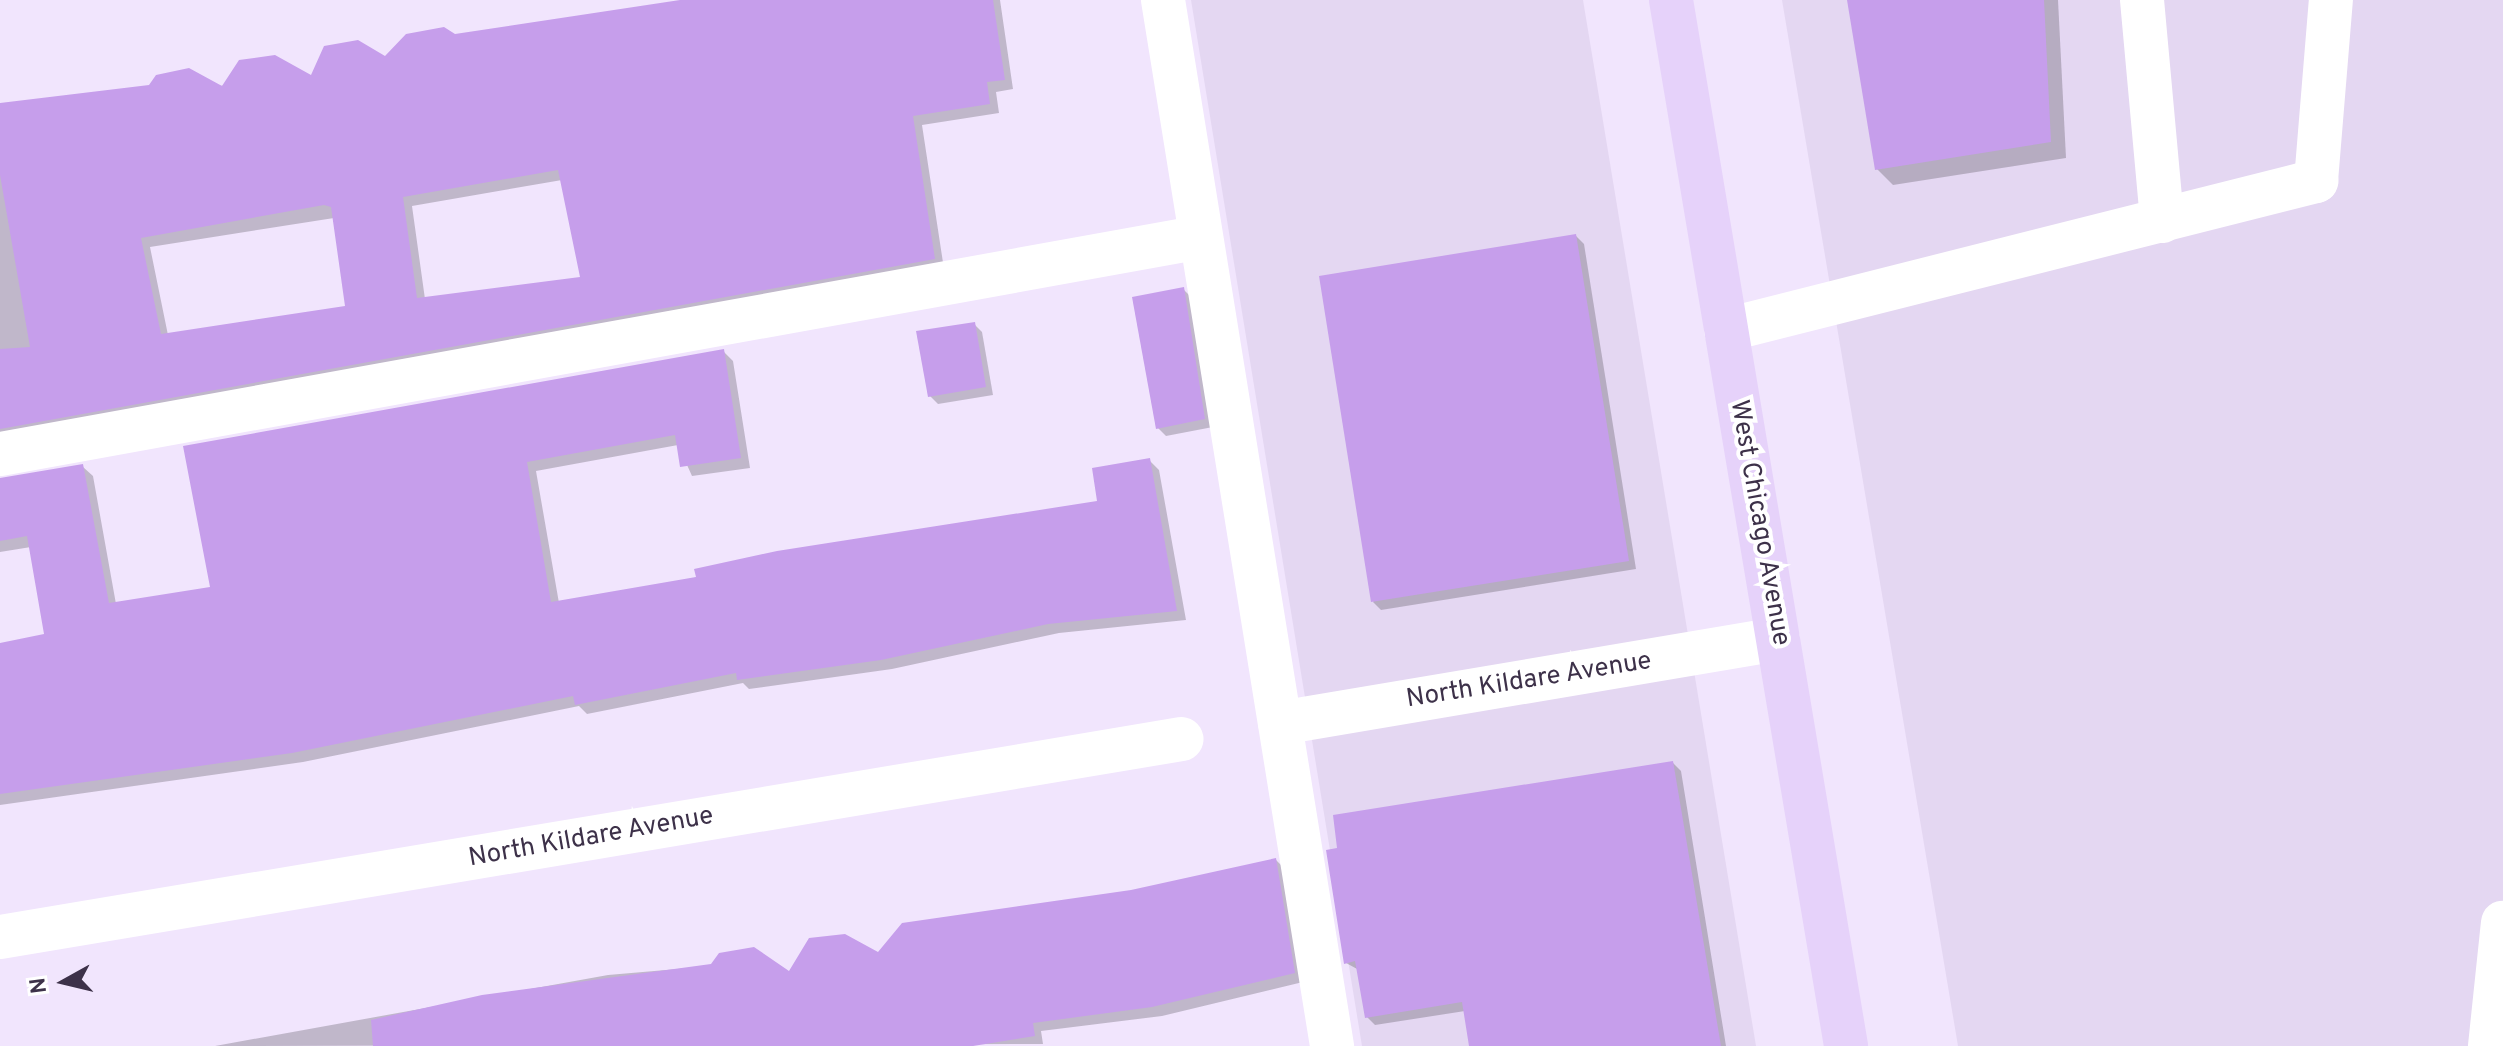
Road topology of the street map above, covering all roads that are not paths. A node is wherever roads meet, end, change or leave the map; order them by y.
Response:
1 (1163, 0) edge
2 (1671, 0) edge
3 (2142, 0) edge
4 (2331, 0) edge
5 (2162, 221) junction
6 (1201, 237) junction
7 (1726, 330) junction
8 (0, 454) edge
9 (1778, 639) junction
10 (1280, 723) junction
11 (1182, 739) dead end
12 (2503, 923) edge
13 (0, 937) edge
14 (1332, 1046) edge
15 (1846, 1046) edge
16 (2490, 1046) edge

1 - 6 street
2 - 7 main road, West Chicago Avenue
3 - 5 street
4 - 5 street
5 - 7 street
6 - 8 street
6 - 10 street
7 - 9 main road, West Chicago Avenue
9 - 10 street, North Kildare Avenue
9 - 15 main road, West Chicago Avenue
10 - 14 street
11 - 13 street, North Kildare Avenue
12 - 16 street

